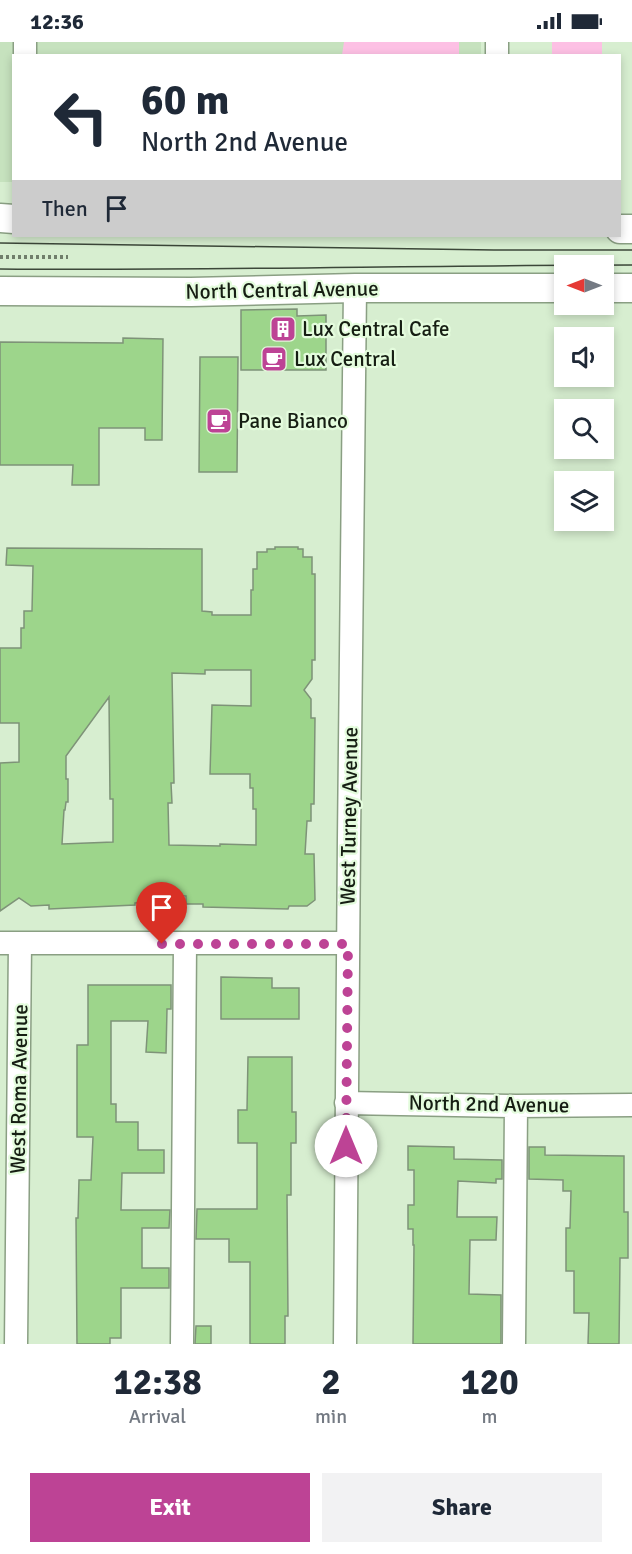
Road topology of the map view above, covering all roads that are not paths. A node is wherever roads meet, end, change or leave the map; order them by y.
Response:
1 (355, 288) junction
2 (554, 288) edge
3 (614, 288) edge
4 (632, 288) edge
5 (0, 291) edge
6 (10, 942) edge
7 (185, 944) junction
8 (348, 944) junction
9 (346, 1103) junction
10 (632, 1105) edge
11 (516, 1106) junction
12 (16, 1344) edge
13 (182, 1344) edge
14 (345, 1344) edge
15 (514, 1344) edge

1 - 2 main road, North Central Avenue
1 - 5 main road, North Central Avenue
1 - 8 street, West Turney Avenue
3 - 4 main road
6 - 7 street
6 - 12 street, West Roma Avenue
7 - 8 street
7 - 13 street
8 - 9 street, West Turney Avenue
9 - 11 street, North 2nd Avenue
9 - 14 street, West Turney Avenue
10 - 11 street, North 2nd Avenue
11 - 15 street

